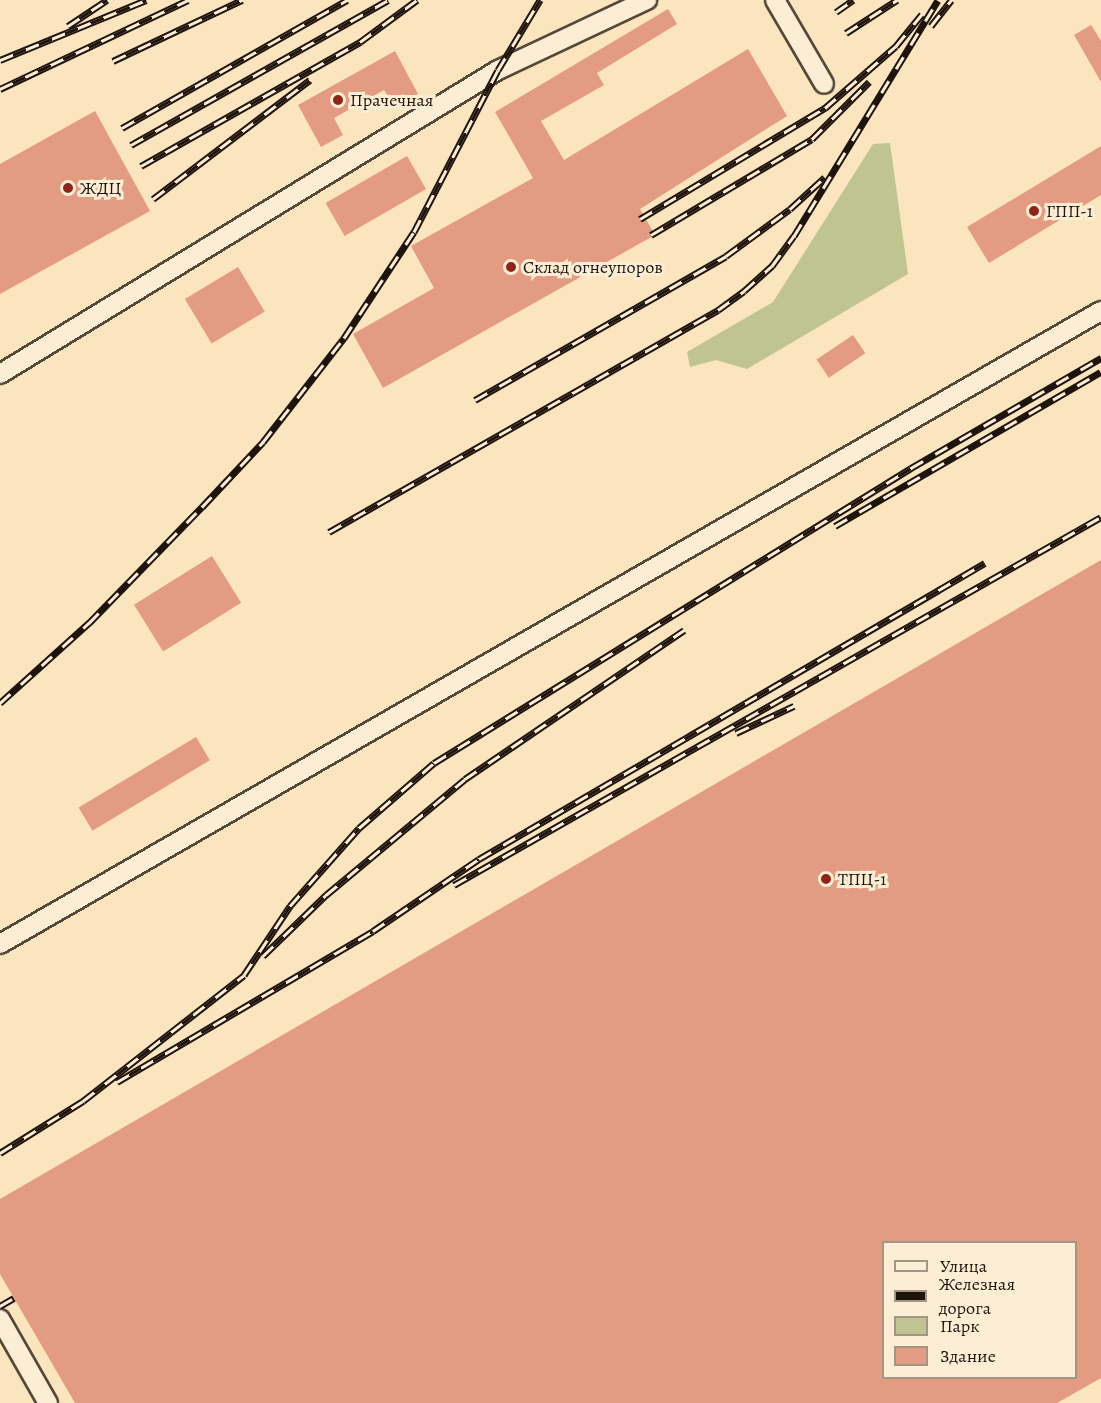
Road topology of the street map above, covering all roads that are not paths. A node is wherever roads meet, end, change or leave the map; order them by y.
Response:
1 (647, 0) edge
2 (775, 0) edge
3 (824, 84) dead end
4 (1101, 311) edge
5 (0, 374) edge
6 (0, 945) edge
7 (0, 1319) edge
8 (48, 1403) edge

1 - 5 street
2 - 3 street
4 - 6 street
7 - 8 street

